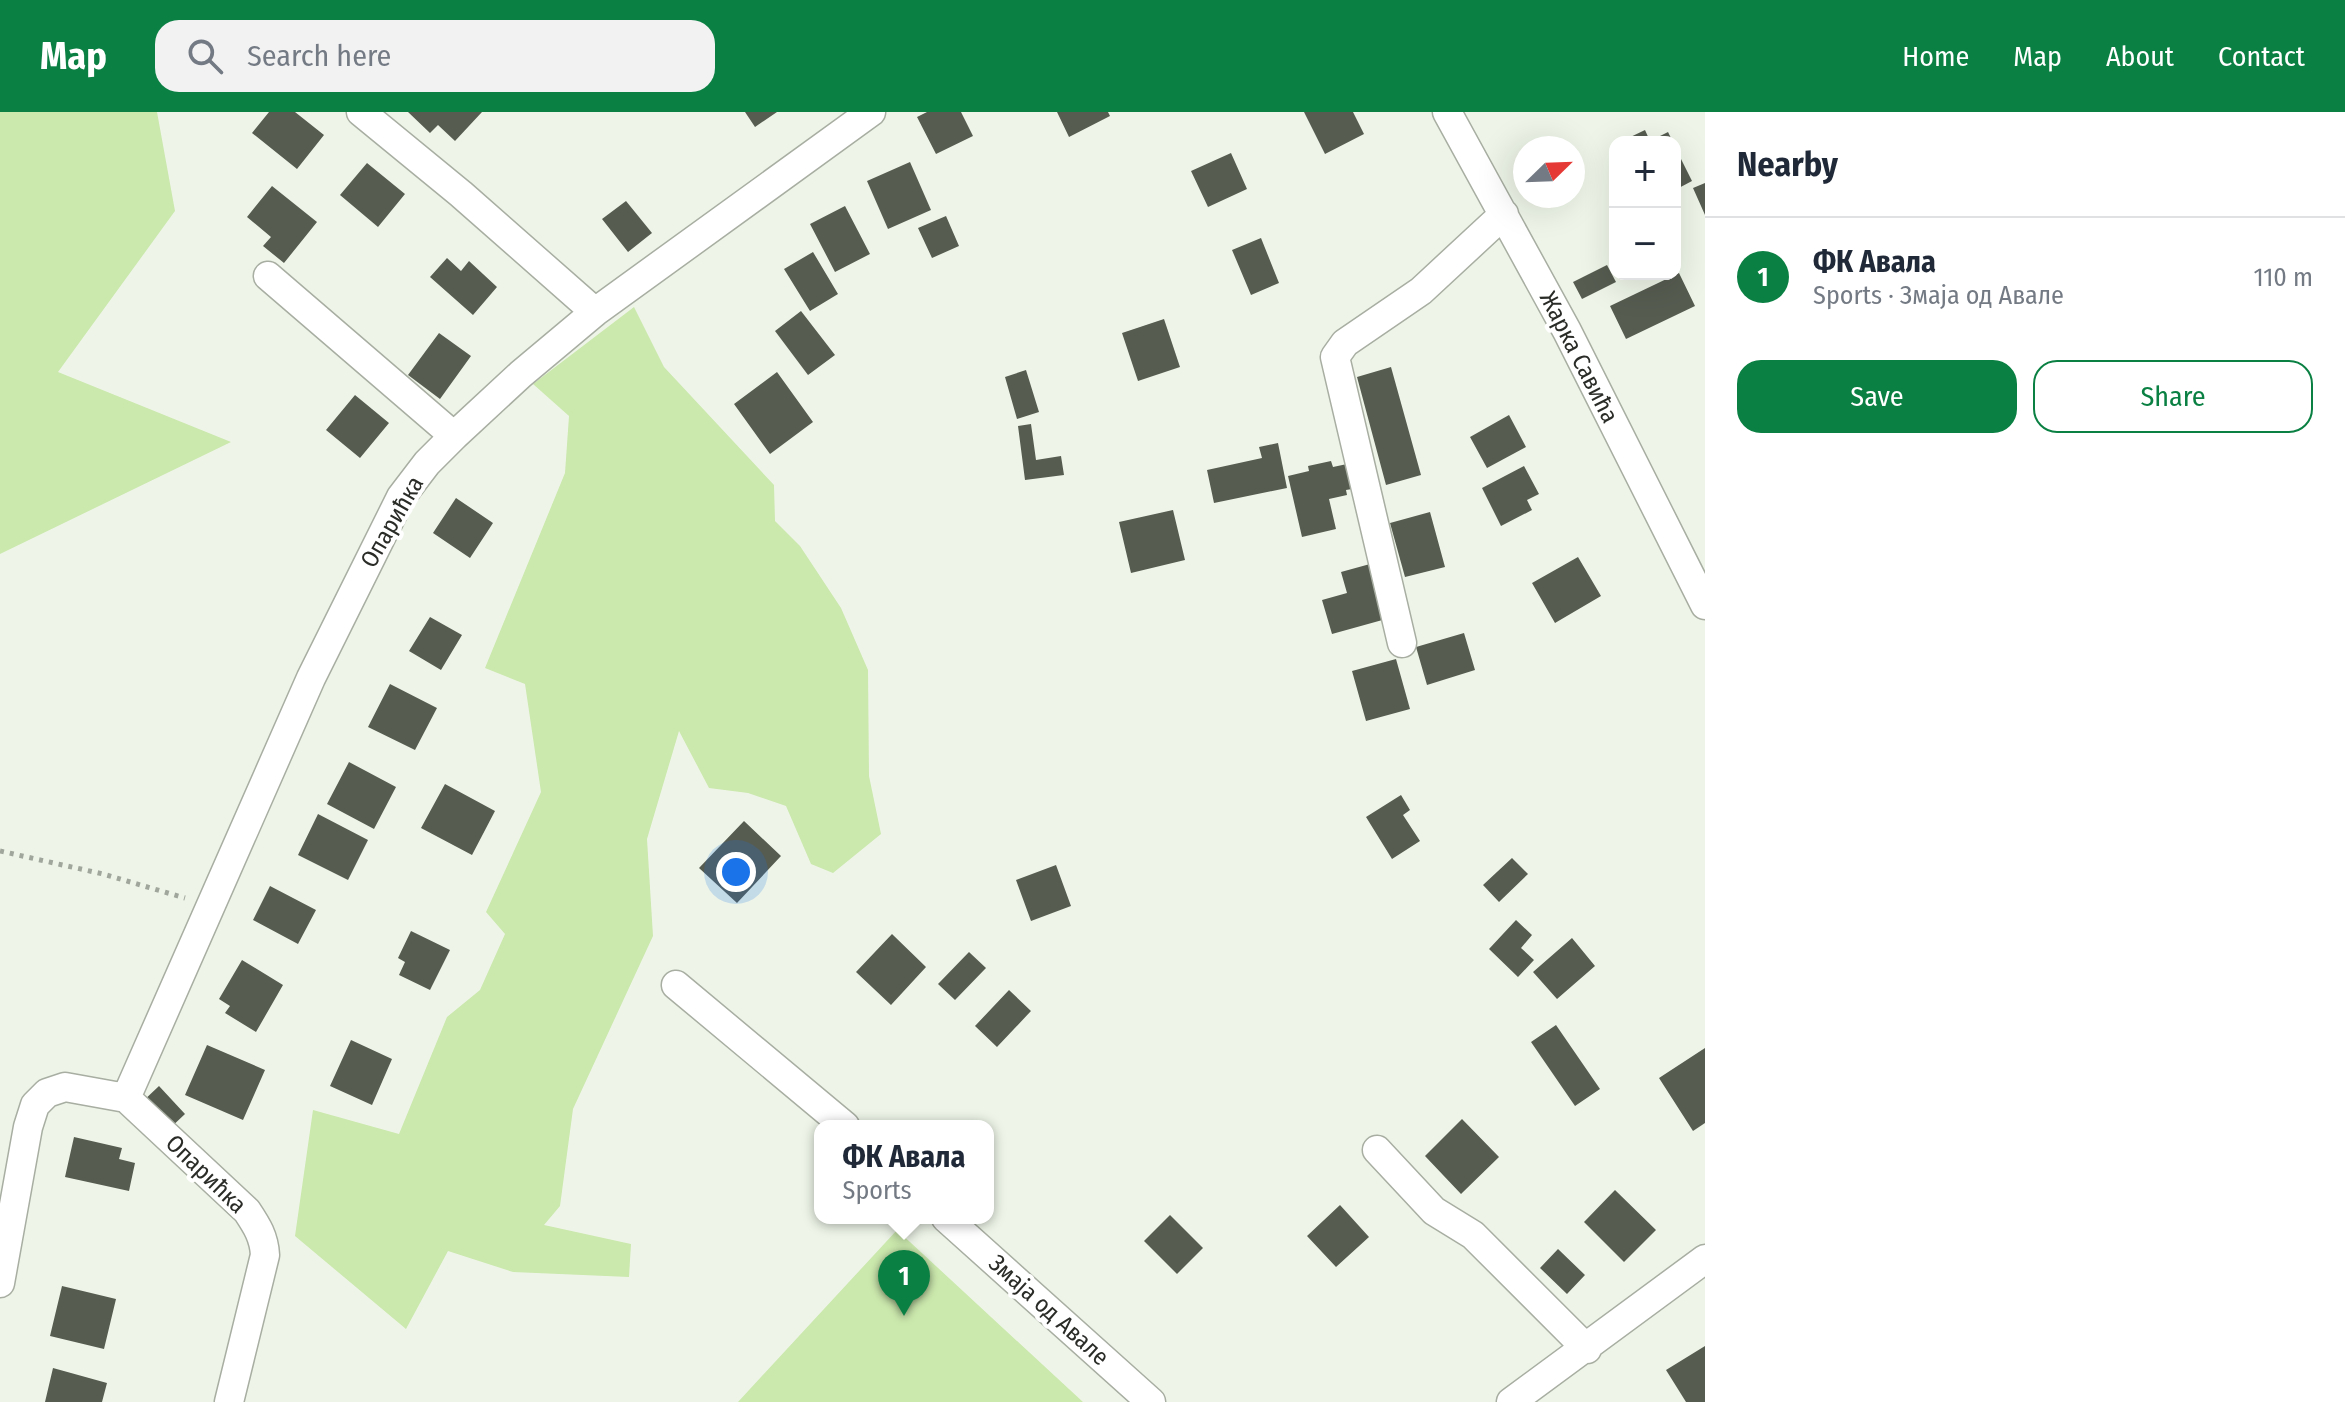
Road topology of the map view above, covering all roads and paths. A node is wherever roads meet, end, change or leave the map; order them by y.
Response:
1 (361, 112) edge
2 (871, 112) edge
3 (1447, 112) edge
4 (1504, 214) junction
5 (268, 276) dead end
6 (595, 312) junction
7 (454, 436) junction
8 (1705, 605) edge
9 (1402, 643) dead end
10 (0, 851) edge
11 (209, 905) junction
12 (676, 985) dead end
13 (126, 1098) junction
14 (838, 1120) edge
15 (1377, 1150) dead end
16 (953, 1224) edge
17 (1705, 1259) edge
18 (0, 1283) edge
19 (1587, 1349) junction
20 (229, 1402) edge
21 (1151, 1402) edge
22 (1511, 1402) edge

1 - 6 street
2 - 6 street, Опарићка
3 - 4 street, Жарка Савића
4 - 8 street, Жарка Савића
4 - 9 street
5 - 7 street
6 - 7 street, Опарићка
7 - 11 street, Опарићка
10 - 11 path
11 - 13 street, Опарићка
12 - 14 street
13 - 18 street
13 - 20 street, Опарићка
15 - 19 street
16 - 21 street, Змаја од Авале
17 - 19 street
19 - 22 street

